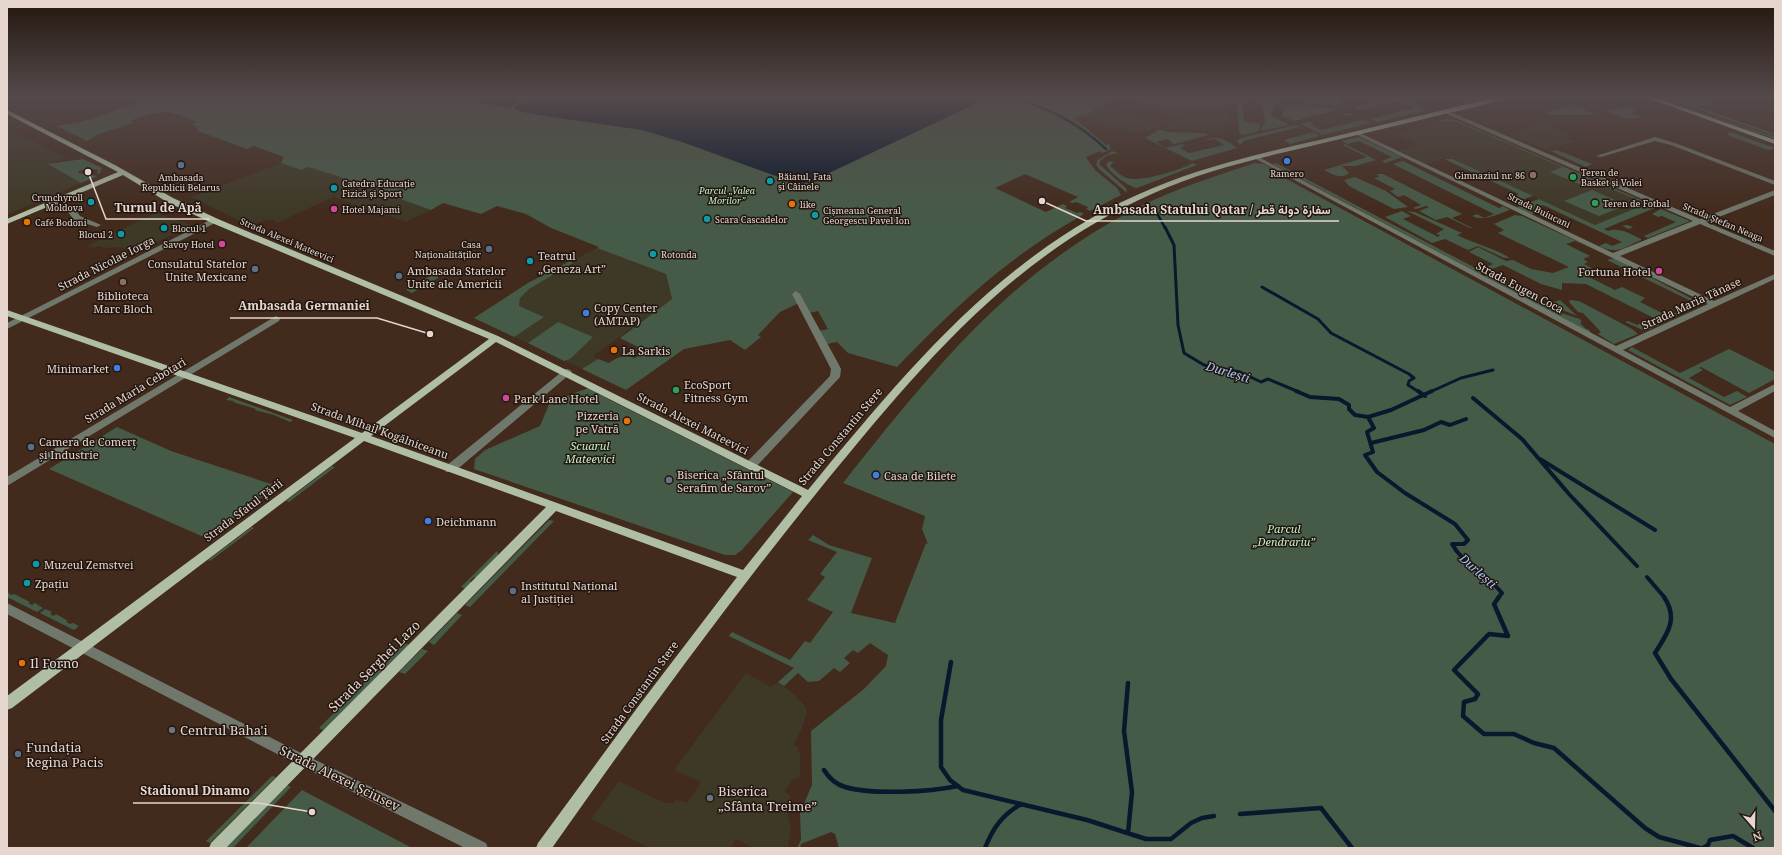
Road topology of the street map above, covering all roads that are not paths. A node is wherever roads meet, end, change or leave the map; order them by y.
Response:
1 (53, 136) edge
2 (1344, 136) edge
3 (1362, 136) edge
4 (1502, 136) edge
5 (1758, 136) edge
6 (1775, 142) edge
7 (1599, 156) dead end
8 (1255, 157) junction
9 (123, 172) junction
10 (1775, 183) edge
11 (1775, 192) edge
12 (49, 203) junction
13 (215, 221) junction
14 (1699, 221) junction
15 (7, 222) edge
16 (97, 225) dead end
17 (1775, 254) edge
18 (1612, 256) junction
19 (1775, 276) edge
20 (796, 294) dead end
21 (1714, 304) junction
22 (7, 312) edge
23 (23, 318) junction
24 (276, 319) dead end
25 (7, 326) edge
26 (495, 338) junction
27 (1616, 350) junction
28 (567, 372) junction
29 (184, 374) junction
30 (1775, 387) edge
31 (1730, 411) junction
32 (1775, 435) edge
33 (363, 437) junction
34 (751, 465) junction
35 (450, 469) junction
36 (7, 482) edge
37 (809, 495) junction
38 (554, 506) junction
39 (744, 575) junction
40 (7, 608) edge
41 (84, 646) junction
42 (7, 704) edge
43 (303, 760) junction
44 (216, 848) edge
45 (481, 848) edge
46 (543, 848) edge

1 - 9 main road, Strada Alexei Mateevici
2 - 8 main road, Strada Constantin Stere
3 - 18 street, Strada Buiucani
4 - 14 street, Strada Ștefan Neaga
5 - 6 main road
7 - 10 street
8 - 27 street, Strada Eugen Coca
8 - 37 main road, Strada Constantin Stere
9 - 12 main road
9 - 13 main road, Strada Alexei Mateevici
11 - 14 street
12 - 15 main road
12 - 16 street
13 - 23 street, Strada Nicolae Iorga
13 - 26 main road, Strada Alexei Mateevici
14 - 17 street, Strada Ștefan Neaga
14 - 18 street
18 - 21 street, Strada Buiucani
19 - 21 street, Strada Maria Tănase
20 - 34 street
21 - 27 street, Strada Maria Tănase
22 - 23 main road, Strada Mihail Kogălniceanu
23 - 25 street, Strada Nicolae Iorga
23 - 29 main road, Strada Mihail Kogălniceanu
24 - 29 street, Strada Maria Cebotari
26 - 28 main road, Strada Alexei Mateevici
26 - 33 main road, Strada Sfatul Țării
27 - 31 street, Strada Eugen Coca
28 - 34 main road, Strada Alexei Mateevici
28 - 35 street
29 - 33 main road, Strada Mihail Kogălniceanu
29 - 36 street, Strada Maria Cebotari
30 - 31 street
31 - 32 street, Strada Eugen Coca
33 - 35 main road, Strada Mihail Kogălniceanu
33 - 41 main road, Strada Sfatul Țării
34 - 37 main road, Strada Alexei Mateevici
35 - 38 main road, Strada Mihail Kogălniceanu
37 - 39 main road, Strada Constantin Stere
38 - 39 main road, Strada Mihail Kogălniceanu
38 - 43 main road, Strada Serghei Lazo
39 - 46 main road, Strada Constantin Stere
40 - 41 street, Strada Alexei Șciusev
41 - 42 main road, Strada Sfatul Țării
41 - 43 street, Strada Alexei Șciusev
43 - 44 main road, Strada Serghei Lazo
43 - 45 street, Strada Alexei Șciusev

